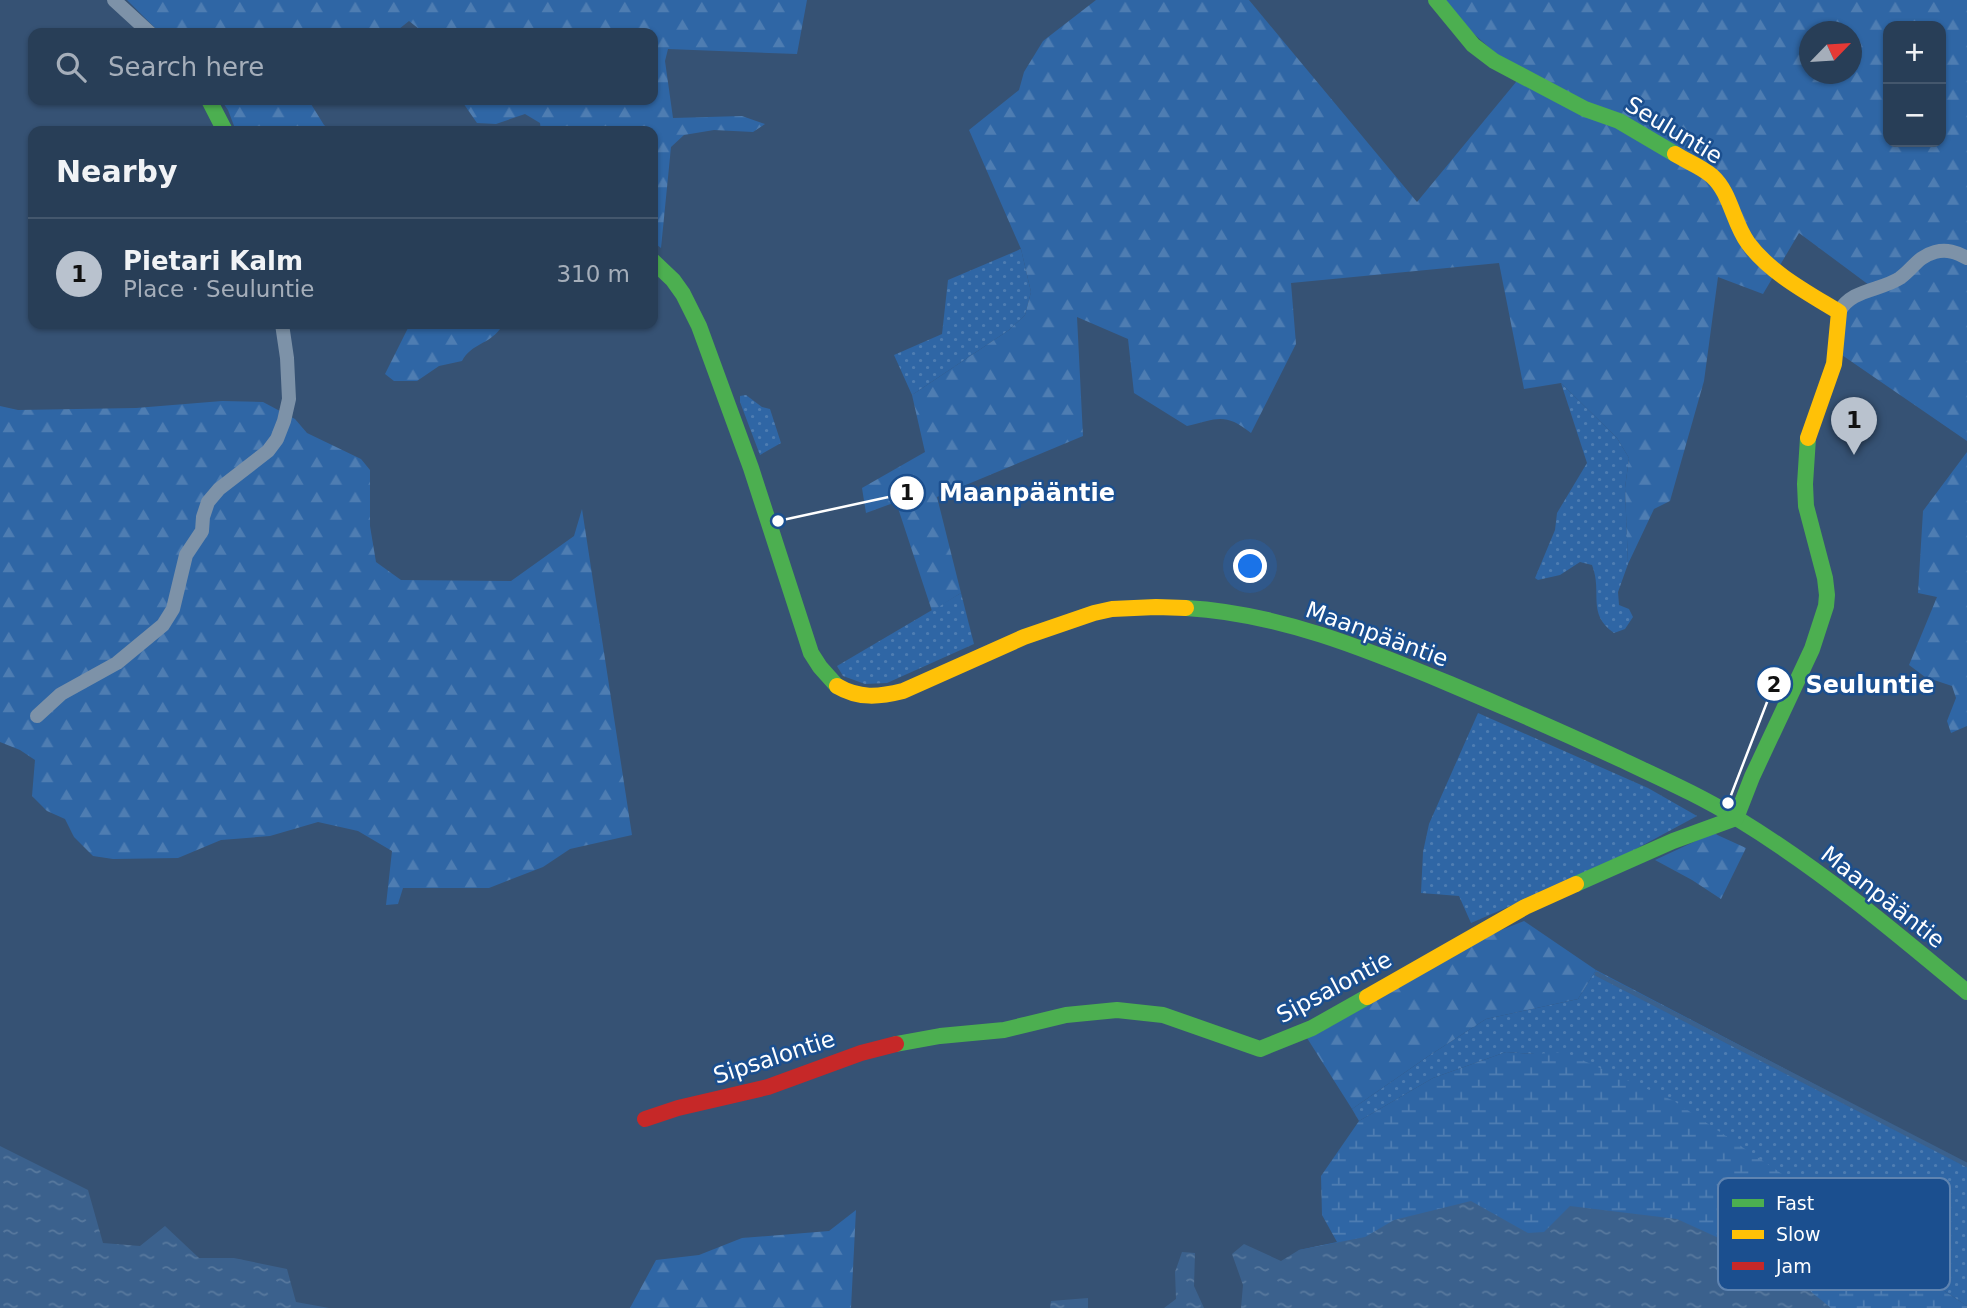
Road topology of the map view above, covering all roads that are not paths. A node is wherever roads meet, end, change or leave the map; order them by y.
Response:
1 (114, 0) edge
2 (1436, 0) edge
3 (144, 28) edge
4 (212, 105) edge
5 (222, 126) edge
6 (1967, 258) edge
7 (658, 266) edge
8 (1839, 312) junction
9 (283, 329) edge
10 (37, 716) dead end
11 (1736, 818) junction
12 (1967, 992) edge
13 (645, 1119) dead end

1 - 3 street
2 - 8 street, Seuluntie
4 - 5 street
6 - 8 street
7 - 11 street, Maanpääntie
8 - 11 street
9 - 10 street
11 - 12 street, Maanpääntie
11 - 13 street, Sipsalontie

